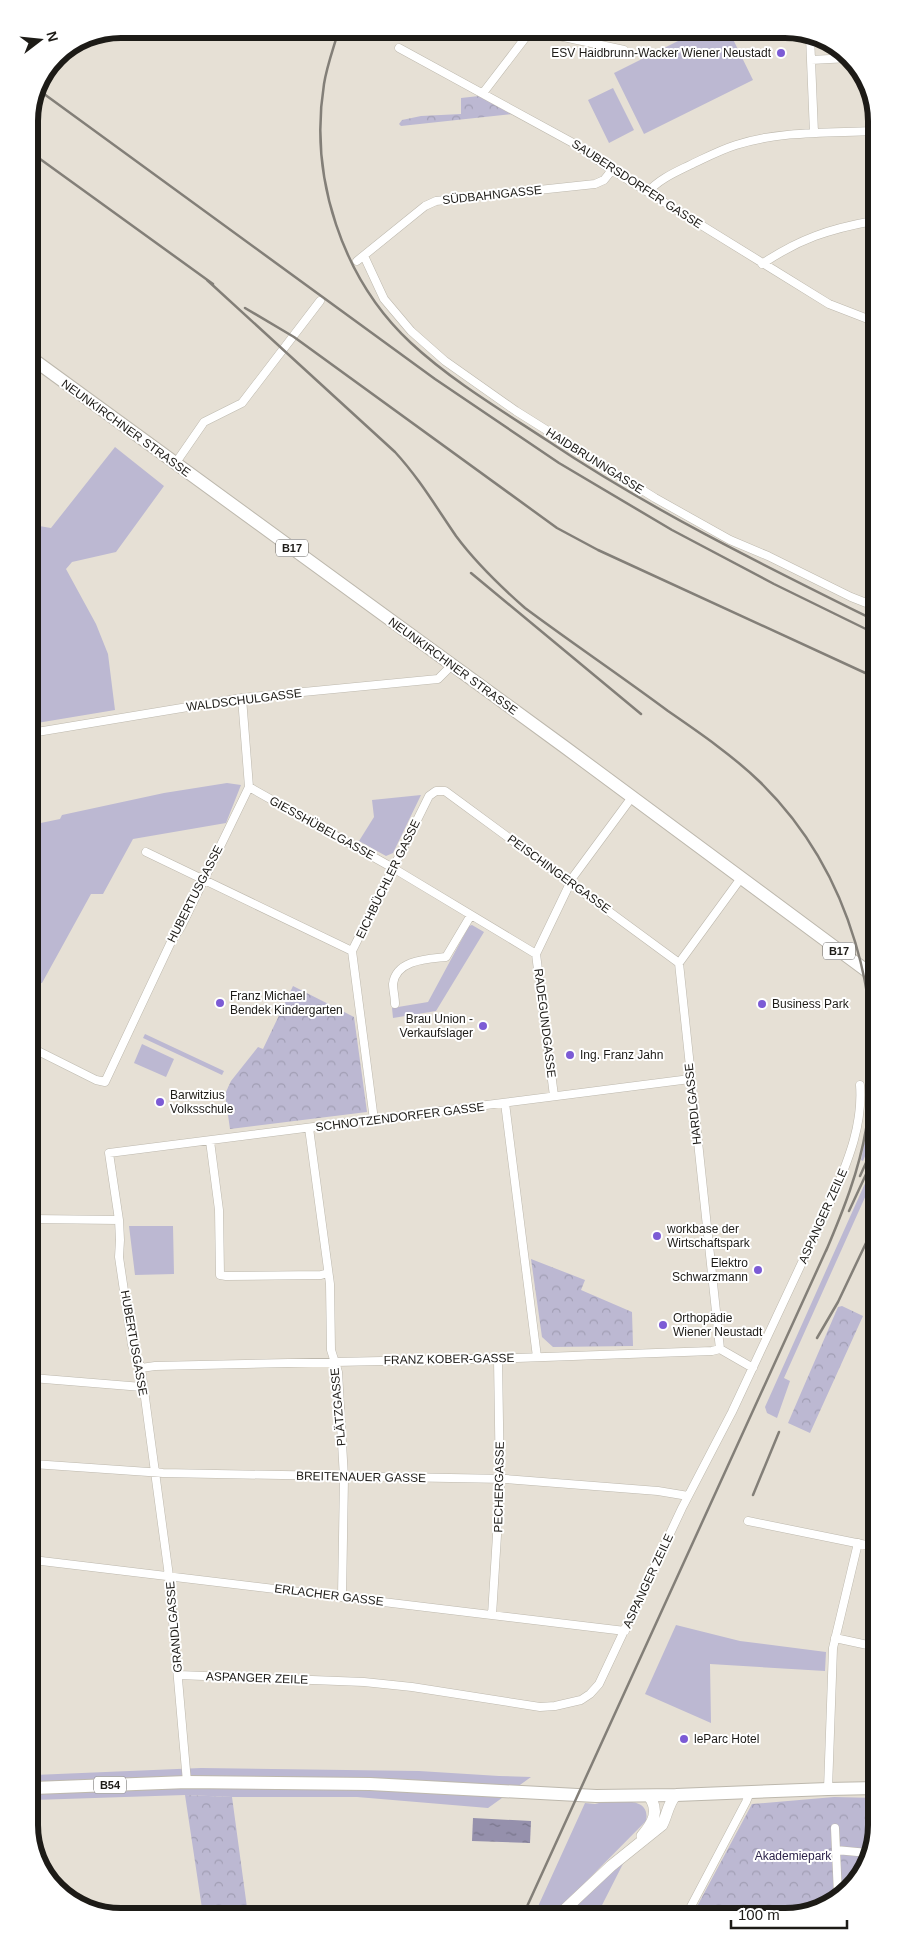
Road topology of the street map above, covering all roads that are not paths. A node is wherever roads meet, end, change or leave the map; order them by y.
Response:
1 (524, 38) edge
2 (571, 38) edge
3 (810, 41) edge
4 (399, 48) dead end
5 (624, 50) dead end
6 (840, 58) edge
7 (811, 60) junction
8 (483, 93) junction
9 (868, 131) edge
10 (814, 133) junction
11 (612, 170) junction
12 (648, 192) junction
13 (868, 222) edge
14 (364, 256) junction
15 (357, 261) dead end
16 (762, 264) junction
17 (320, 301) dead end
18 (868, 319) edge
19 (38, 363) edge
20 (175, 464) junction
21 (868, 603) edge
22 (452, 665) junction
23 (242, 698) junction
24 (38, 731) edge
25 (249, 787) junction
26 (436, 791) joint
27 (632, 797) junction
28 (146, 852) dead end
29 (393, 868) junction
30 (741, 878) junction
31 (203, 879) junction
32 (570, 882) junction
33 (471, 916) junction
34 (352, 951) junction
35 (536, 954) junction
36 (679, 963) junction
37 (868, 972) edge
38 (395, 1004) dead end
39 (38, 1051) edge
40 (690, 1079) junction
41 (860, 1084) dead end
42 (554, 1096) junction
43 (505, 1103) junction
44 (374, 1120) junction
45 (309, 1128) junction
46 (210, 1142) junction
47 (109, 1153) joint
48 (38, 1219) edge
49 (119, 1220) junction
50 (328, 1273) junction
51 (720, 1349) junction
52 (537, 1356) junction
53 (498, 1359) junction
54 (335, 1362) junction
55 (141, 1368) junction
56 (753, 1368) junction
57 (38, 1378) edge
58 (142, 1387) junction
59 (38, 1464) edge
60 (155, 1473) junction
61 (344, 1478) junction
62 (501, 1479) junction
63 (688, 1496) junction
64 (748, 1521) dead end
65 (858, 1543) junction
66 (868, 1545) edge
67 (38, 1561) edge
68 (169, 1576) junction
69 (342, 1596) junction
70 (492, 1615) junction
71 (625, 1631) junction
72 (835, 1638) junction
73 (868, 1645) edge
74 (178, 1675) junction
75 (187, 1782) junction
76 (38, 1788) edge
77 (868, 1788) edge
78 (828, 1789) junction
79 (750, 1792) junction
80 (676, 1795) junction
81 (649, 1796) junction
82 (835, 1828) dead end
83 (630, 1850) junction
84 (836, 1850) junction
85 (863, 1853) edge
86 (838, 1888) edge
87 (567, 1908) edge
88 (690, 1908) edge

1 - 8 street
2 - 5 street
3 - 7 street
4 - 8 street, SAUBERSDORFER GASSE
6 - 7 street
7 - 10 street
8 - 11 street, SAUBERSDORFER GASSE
9 - 10 street
10 - 12 street
11 - 12 street, SAUBERSDORFER GASSE
11 - 14 street, SÜDBAHNGASSE
12 - 16 street, SAUBERSDORFER GASSE
13 - 16 street
14 - 15 street, SÜDBAHNGASSE
14 - 21 street, HAIDBRUNNGASSE
16 - 18 street, SAUBERSDORFER GASSE
17 - 20 street
19 - 20 main road, NEUNKIRCHNER STRASSE / B17
20 - 22 main road, NEUNKIRCHNER STRASSE / B17
22 - 23 street, WALDSCHULGASSE
22 - 27 main road, NEUNKIRCHNER STRASSE / B17
23 - 24 street, WALDSCHULGASSE
23 - 25 street
25 - 29 street, GIESSHÜBELGASSE
25 - 31 street, HUBERTUSGASSE
26 - 29 street, EICHBÜCHLER GASSE
26 - 32 street, PEISCHINGERGASSE
27 - 30 main road, NEUNKIRCHNER STRASSE / B17
27 - 32 street, RADEGUNDGASSE
28 - 31 street
29 - 33 street, GIESSHÜBELGASSE
29 - 34 street, EICHBÜCHLER GASSE
30 - 36 street
30 - 37 main road, NEUNKIRCHNER STRASSE / B17
31 - 34 street
31 - 39 street, HUBERTUSGASSE
32 - 35 street, RADEGUNDGASSE
32 - 36 street, PEISCHINGERGASSE
33 - 35 street, GIESSHÜBELGASSE
33 - 38 street
34 - 44 street, EICHBÜCHLER GASSE
35 - 42 street, RADEGUNDGASSE
36 - 40 street, HARDLGASSE
40 - 42 street, SCHNOTZENDORFER GASSE
40 - 51 street, HARDLGASSE
41 - 56 street, ASPANGER ZEILE
42 - 43 street, SCHNOTZENDORFER GASSE
43 - 44 street, SCHNOTZENDORFER GASSE
43 - 52 street
44 - 45 street, SCHNOTZENDORFER GASSE
45 - 46 street, SCHNOTZENDORFER GASSE
45 - 50 street, PLÄTZGASSE
46 - 47 street, SCHNOTZENDORFER GASSE
46 - 50 street
47 - 49 street, HUBERTUSGASSE
48 - 49 street
49 - 55 street, HUBERTUSGASSE
50 - 54 street, PLÄTZGASSE
51 - 52 street, FRANZ KOBER-GASSE
51 - 56 street
52 - 53 street, FRANZ KOBER-GASSE
53 - 54 street, FRANZ KOBER-GASSE
53 - 62 street, PECHERGASSE
54 - 55 street, FRANZ KOBER-GASSE
54 - 61 street, PLÄTZGASSE
55 - 58 street, HUBERTUSGASSE
56 - 63 street, ASPANGER ZEILE
57 - 58 street
58 - 60 street, HUBERTUSGASSE
59 - 60 street, BREITENAUER GASSE
60 - 61 street, BREITENAUER GASSE
60 - 68 street, GRANDLGASSE
61 - 62 street, BREITENAUER GASSE
61 - 69 street, PLÄTZGASSE
62 - 63 street, BREITENAUER GASSE
62 - 70 street, PECHERGASSE
63 - 71 street, ASPANGER ZEILE
64 - 65 street
65 - 66 street
65 - 72 street
67 - 68 street, ERLACHER GASSE
68 - 69 street, ERLACHER GASSE
68 - 74 street, GRANDLGASSE
69 - 70 street, ERLACHER GASSE
70 - 71 street, ERLACHER GASSE
71 - 74 street, ASPANGER ZEILE
72 - 73 street
72 - 78 street
74 - 75 street, GRANDLGASSE
75 - 76 main road, B54
75 - 81 main road, B54
77 - 78 main road, B54
78 - 79 main road, B54
79 - 80 main road, B54
79 - 88 street
80 - 81 main road, B54
80 - 83 street
81 - 83 street
82 - 84 street
83 - 87 street
84 - 85 street
84 - 86 street

